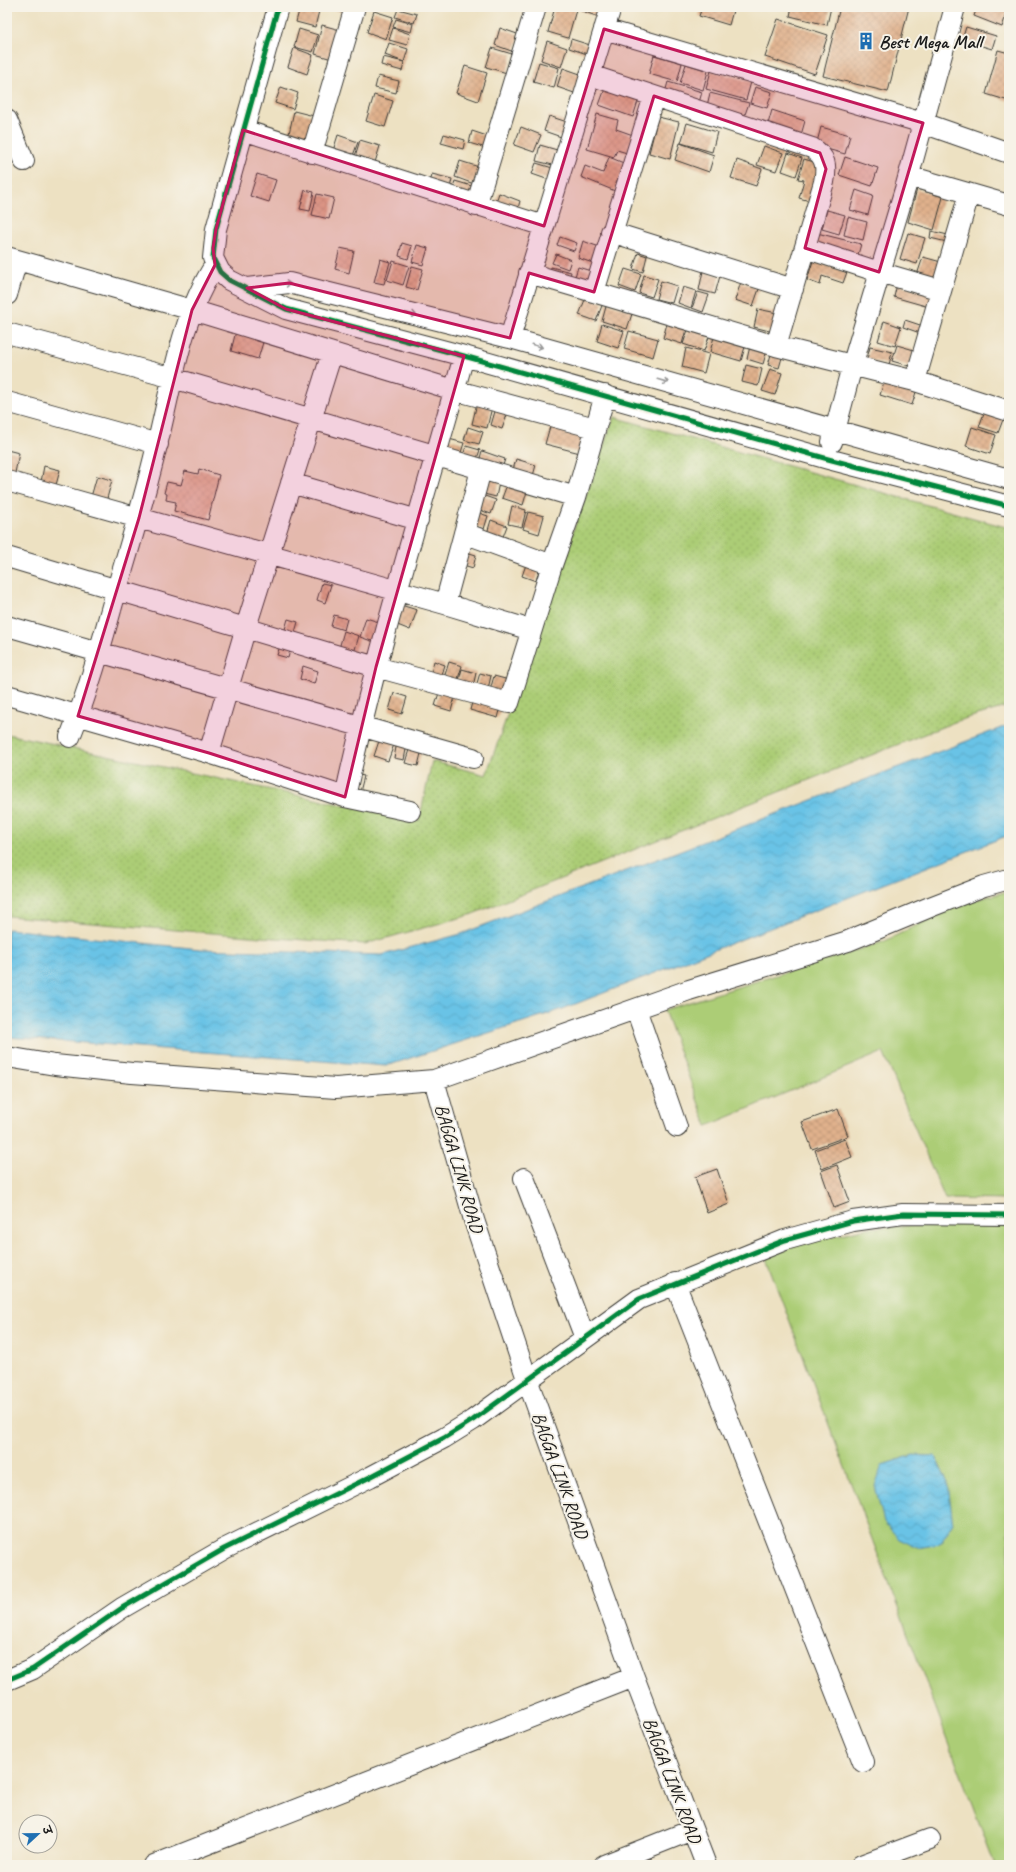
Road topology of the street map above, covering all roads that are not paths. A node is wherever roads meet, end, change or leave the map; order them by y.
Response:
1 (278, 7) edge
2 (355, 7) edge
3 (536, 7) edge
4 (611, 7) edge
5 (955, 7) edge
6 (604, 29) junction
7 (590, 75) junction
8 (654, 96) junction
9 (923, 123) junction
10 (8, 125) edge
11 (243, 130) junction
12 (312, 153) junction
13 (1009, 153) edge
14 (24, 161) dead end
15 (908, 176) junction
16 (969, 194) junction
17 (1009, 205) edge
18 (476, 206) junction
19 (544, 226) junction
20 (611, 232) junction
21 (805, 248) junction
22 (12, 258) edge
23 (215, 265) junction
24 (879, 272) junction
25 (529, 273) junction
26 (247, 288) junction
27 (792, 289) junction
28 (941, 290) junction
29 (594, 292) junction
30 (7, 295) edge
31 (192, 310) junction
32 (7, 333) edge
33 (510, 338) junction
34 (776, 346) junction
35 (332, 353) junction
36 (464, 356) junction
37 (852, 366) junction
38 (173, 378) junction
39 (915, 382) junction
40 (454, 390) junction
41 (605, 395) junction
42 (7, 402) edge
43 (1009, 411) edge
44 (310, 420) junction
45 (595, 428) junction
46 (835, 430) junction
47 (158, 444) junction
48 (437, 457) junction
49 (828, 460) junction
50 (481, 470) junction
51 (1009, 479) edge
52 (7, 481) edge
53 (291, 483) junction
54 (576, 497) junction
55 (1009, 506) edge
56 (139, 518) junction
57 (418, 520) junction
58 (464, 533) junction
59 (268, 554) junction
60 (7, 557) edge
61 (552, 565) junction
62 (117, 590) junction
63 (398, 591) junction
64 (445, 604) junction
65 (7, 626) edge
66 (246, 627) junction
67 (531, 630) junction
68 (99, 652) junction
69 (376, 667) junction
70 (228, 688) junction
71 (7, 695) edge
72 (78, 716) junction
73 (361, 726) junction
74 (70, 737) dead end
75 (208, 753) junction
76 (473, 758) dead end
77 (345, 797) junction
78 (410, 811) dead end
79 (1009, 879) edge
80 (636, 1009) junction
81 (7, 1057) edge
82 (434, 1080) junction
83 (678, 1127) dead end
84 (524, 1178) dead end
85 (1009, 1215) edge
86 (675, 1283) junction
87 (585, 1338) junction
88 (527, 1380) junction
89 (634, 1677) junction
90 (7, 1680) edge
91 (863, 1762) dead end
92 (692, 1830) junction
93 (930, 1839) dead end
94 (154, 1865) edge
95 (604, 1865) edge
96 (706, 1865) edge
97 (861, 1865) edge

1 - 11 street
2 - 12 street
3 - 18 street
4 - 6 street
5 - 9 street
6 - 7 street
6 - 9 street
7 - 8 street
7 - 19 street
8 - 20 street
8 - 21 street
9 - 13 street
9 - 15 street
10 - 14 street
11 - 12 street
11 - 23 street
12 - 18 street
15 - 16 street
15 - 24 street
16 - 17 street
16 - 28 street
18 - 19 street
19 - 25 street
20 - 27 street
20 - 29 street
21 - 24 street
21 - 27 street
22 - 30 street
22 - 31 street
23 - 26 street
23 - 31 street
24 - 28 street
24 - 37 street
25 - 29 street
25 - 33 street
26 -> 33 street
26 - 36 street
27 - 34 street
28 - 39 street
29 - 34 street
31 - 35 street
31 - 38 street
32 - 38 street
33 -> 46 street
34 - 37 street
35 - 40 street
35 - 44 street
36 - 40 street
36 - 41 street
37 - 39 street
37 - 46 street
38 - 44 street
38 - 47 street
39 - 43 street
40 - 45 street
40 - 48 street
41 - 45 street
41 - 49 street
42 - 47 street
44 - 48 street
44 - 53 street
45 - 54 street
46 - 49 street
46 - 51 street
47 - 56 street
48 - 50 street
48 - 57 street
49 - 55 street
50 - 54 street
50 - 58 street
52 - 56 street
53 - 57 street
53 - 59 street
54 - 61 street
56 - 59 street
56 - 62 street
57 - 63 street
58 - 61 street
58 - 64 street
59 - 63 street
59 - 66 street
60 - 62 street
61 - 67 street
62 - 66 street
62 - 68 street
63 - 64 street
63 - 69 street
64 - 67 street
65 - 68 street
66 - 69 street
66 - 70 street
67 - 69 street
68 - 70 street
68 - 72 street
69 - 73 street
70 - 73 street
70 - 75 street
71 - 72 street
72 - 74 street
72 - 75 street
73 - 76 street
73 - 77 street
75 - 77 street
77 - 78 street
79 - 80 street
80 - 82 street
80 - 83 street
81 - 82 street
82 - 88 street, BAGGA LINK ROAD
84 - 87 street
85 - 86 street
86 - 87 street
86 - 91 street
87 - 88 street
88 - 89 street, BAGGA LINK ROAD
88 - 90 street
89 - 92 street, BAGGA LINK ROAD
89 - 94 street
92 - 95 street
92 - 96 street, BAGGA LINK ROAD
93 - 97 street

